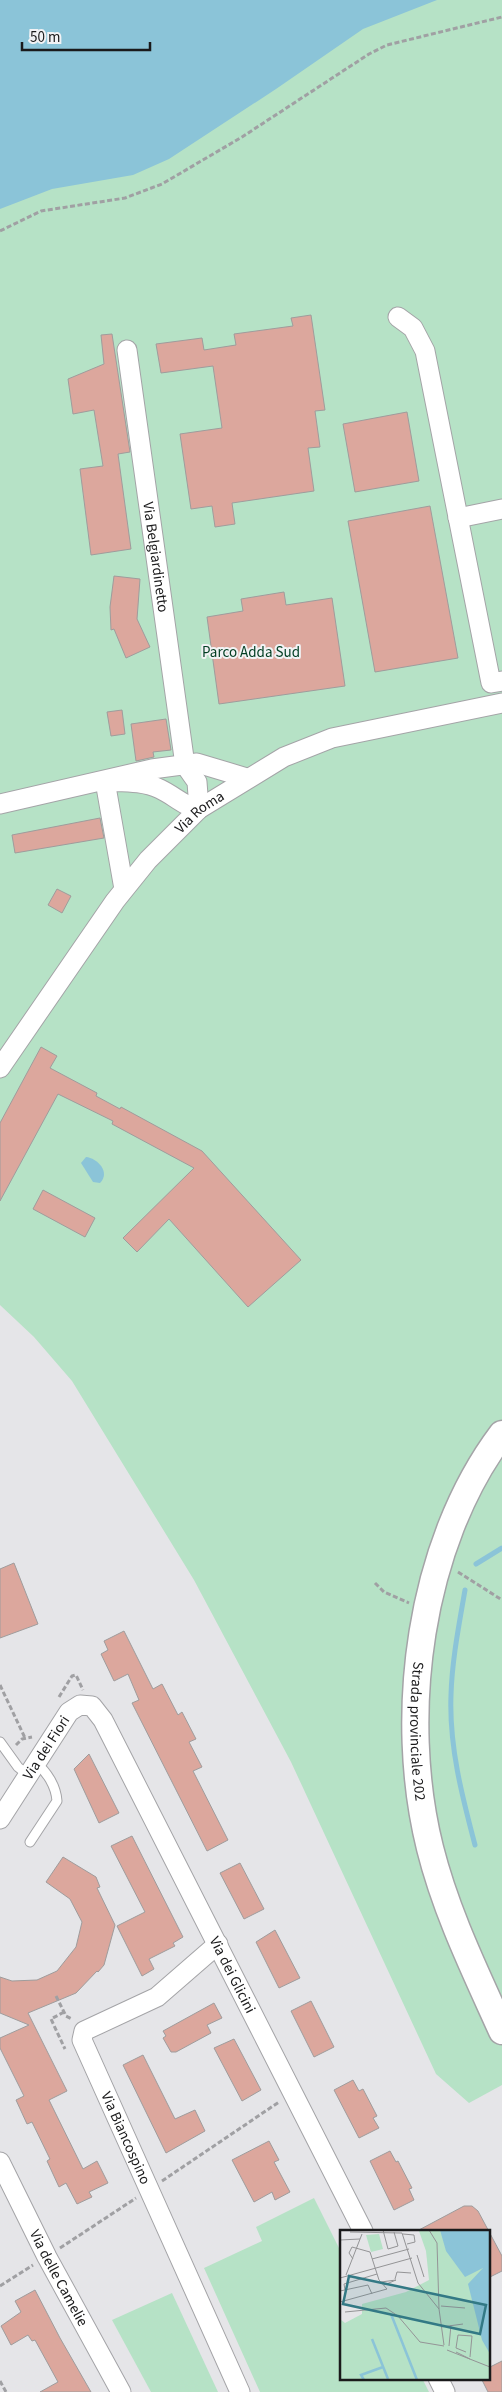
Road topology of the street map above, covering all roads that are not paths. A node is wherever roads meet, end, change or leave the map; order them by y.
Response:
1 (398, 317) dead end
2 (127, 350) dead end
3 (502, 509) edge
4 (458, 518) junction
5 (502, 681) edge
6 (502, 704) edge
7 (185, 765) junction
8 (247, 778) junction
9 (105, 781) junction
10 (177, 800) junction
11 (0, 804) edge
12 (199, 810) junction
13 (178, 828) junction
14 (124, 889) junction
15 (0, 1068) edge
16 (502, 1434) edge
17 (103, 1720) joint
18 (0, 1742) edge
19 (32, 1769) junction
20 (0, 1819) edge
21 (30, 1842) dead end
22 (218, 1944) junction
23 (502, 2031) edge
24 (0, 2162) edge
25 (363, 2230) edge
26 (439, 2380) edge
27 (121, 2392) edge
28 (240, 2392) edge
29 (445, 2392) edge

1 - 4 street
2 - 7 street, Via Belgiardinetto
3 - 4 street
4 - 5 street
6 - 8 street, Via Roma
7 - 8 street
7 - 9 street
7 - 10 street
7 - 12 street
8 - 12 street, Via Roma
9 - 10 street
9 - 11 street
9 - 14 street
10 - 12 street
10 - 13 street
12 - 13 street, Via Roma
13 - 14 street, Via Roma
14 - 15 street, Via Roma
16 - 23 street, Strada provinciale 202
17 - 19 street, Via dei Fiori
17 - 22 street, Via dei Glicini
18 - 19 lane
19 - 20 street, Via dei Fiori
19 - 21 lane
22 - 25 street, Via dei Glicini
22 - 28 street, Via Biancospino
24 - 27 street, Via delle Camelie
26 - 29 street

